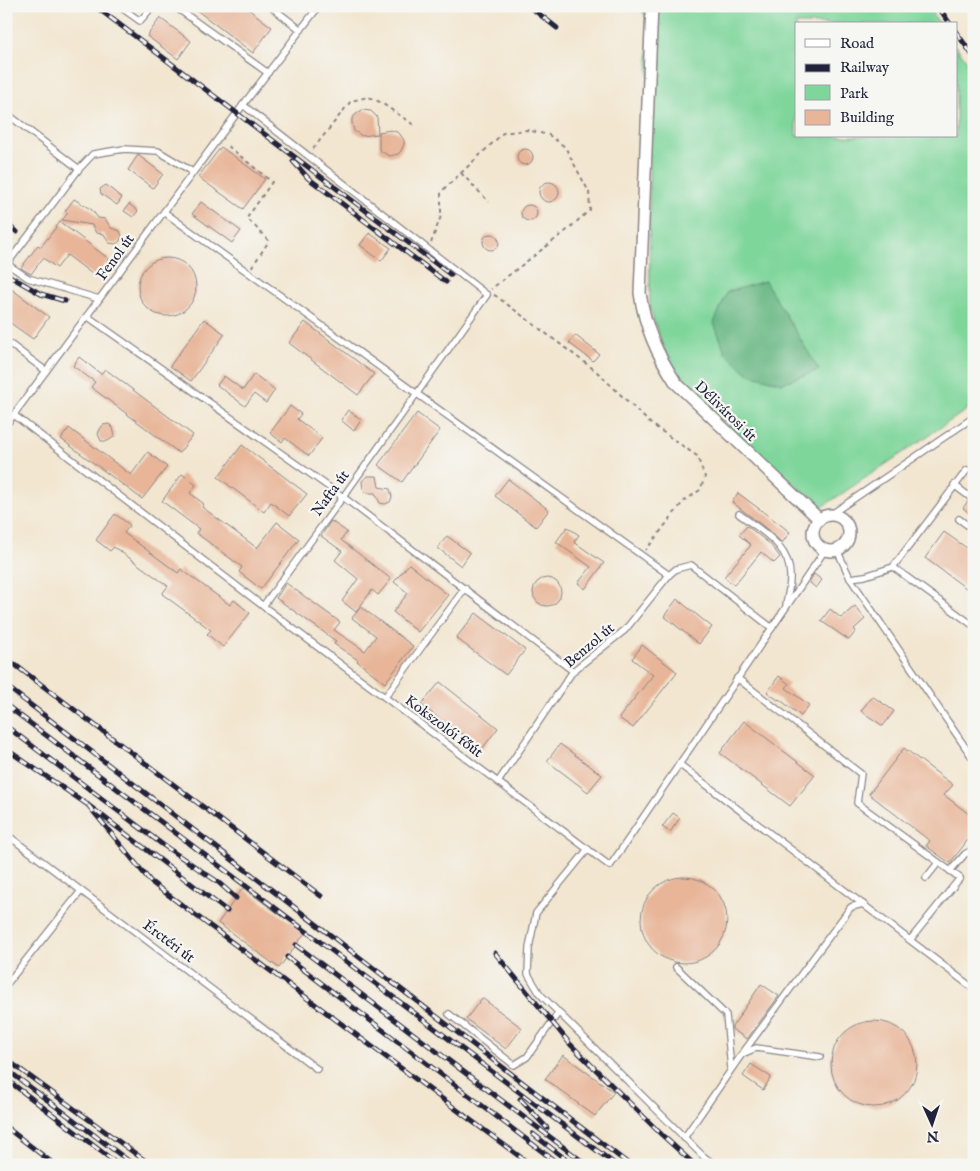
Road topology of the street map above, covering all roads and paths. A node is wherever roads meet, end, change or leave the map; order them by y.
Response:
1 (120, 6) edge
2 (153, 6) edge
3 (174, 6) edge
4 (270, 6) edge
5 (319, 6) edge
6 (645, 6) edge
7 (652, 12) edge
8 (301, 30) junction
9 (268, 73) junction
10 (243, 105) junction
11 (6, 114) edge
12 (414, 125) dead end
13 (228, 146) dead end
14 (308, 155) junction
15 (79, 169) junction
16 (193, 172) junction
17 (461, 172) junction
18 (489, 202) dead end
19 (164, 212) junction
20 (428, 249) junction
21 (248, 273) junction
22 (487, 295) junction
23 (99, 299) junction
24 (87, 316) junction
25 (6, 341) edge
26 (46, 371) junction
27 (416, 394) junction
28 (14, 414) junction
29 (974, 417) edge
30 (6, 425) edge
31 (967, 470) dead end
32 (954, 486) junction
33 (344, 497) junction
34 (974, 500) edge
35 (739, 514) dead end
36 (830, 515) junction
37 (959, 519) dead end
38 (819, 520) junction
39 (974, 530) edge
40 (825, 550) junction
41 (837, 550) junction
42 (641, 556) junction
43 (894, 566) junction
44 (669, 575) junction
45 (850, 578) junction
46 (465, 588) junction
47 (263, 606) junction
48 (785, 608) junction
49 (974, 626) edge
50 (772, 628) junction
51 (573, 670) junction
52 (737, 678) junction
53 (385, 697) junction
54 (974, 760) edge
55 (680, 764) junction
56 (498, 782) junction
57 (6, 834) edge
58 (588, 849) junction
59 (974, 849) edge
60 (938, 863) junction
61 (950, 871) junction
62 (926, 878) dead end
63 (82, 891) junction
64 (863, 904) junction
65 (910, 940) junction
66 (676, 967) dead end
67 (6, 985) edge
68 (974, 989) edge
69 (559, 1012) junction
70 (449, 1014) dead end
71 (742, 1054) junction
72 (820, 1057) dead end
73 (317, 1069) dead end
74 (732, 1069) junction
75 (684, 1138) junction
76 (715, 1165) edge

1 - 2 lane
3 - 9 lane
4 - 8 lane
5 - 8 lane, Fenol út
6 - 7 street, Délivárosi út
7 - 38 street, Délivárosi út
8 - 9 lane, Fenol út
9 - 10 lane, Fenol út
10 - 14 lane
10 - 16 lane, Fenol út
11 - 15 lane
12 - 14 path
13 - 21 path
14 - 20 lane
15 - 16 lane
15 - 23 lane
16 - 19 lane, Fenol út
17 - 18 path
17 - 20 path
17 - 22 path
19 - 21 lane
19 - 23 lane, Fenol út
20 - 22 lane
21 - 27 lane
22 - 27 lane, Nafta út
22 - 42 path
23 - 24 lane, Fenol út
24 - 26 lane, Fenol út
24 - 33 lane
25 - 26 lane
26 - 28 lane, Fenol út
27 - 33 lane, Nafta út
27 - 42 lane
28 - 30 lane, Fenol út
28 - 47 lane, Kokszolói főút
29 - 36 lane
31 - 32 lane
32 - 34 lane
32 - 43 lane
33 - 46 lane
33 - 47 lane, Nafta út
35 - 48 lane
36 - 38 street
36 - 41 street
37 - 39 lane
38 - 40 street
40 - 41 street
40 - 48 lane
41 - 45 lane
42 - 44 lane
43 - 45 lane
43 - 49 lane
44 - 50 lane, Benzol út
44 - 51 lane, Benzol út
45 - 54 lane
46 - 51 lane
46 - 53 lane
47 - 53 lane, Kokszolói főút
48 - 50 lane
50 - 52 lane
51 - 56 lane, Benzol út
52 - 55 lane
52 - 60 lane
53 - 56 lane, Kokszolói főút
55 - 58 lane, Kokszolói főút
55 - 64 lane
56 - 58 lane, Kokszolói főút
57 - 63 lane, Érctéri út
58 - 69 lane
59 - 61 lane
60 - 61 lane
60 - 62 lane
61 - 65 lane
63 - 67 lane
63 - 73 lane, Érctéri út
64 - 65 lane
64 - 71 lane
65 - 68 lane
66 - 74 lane
69 - 70 lane
69 - 75 lane
71 - 72 lane
71 - 74 lane
74 - 75 lane
75 - 76 lane

